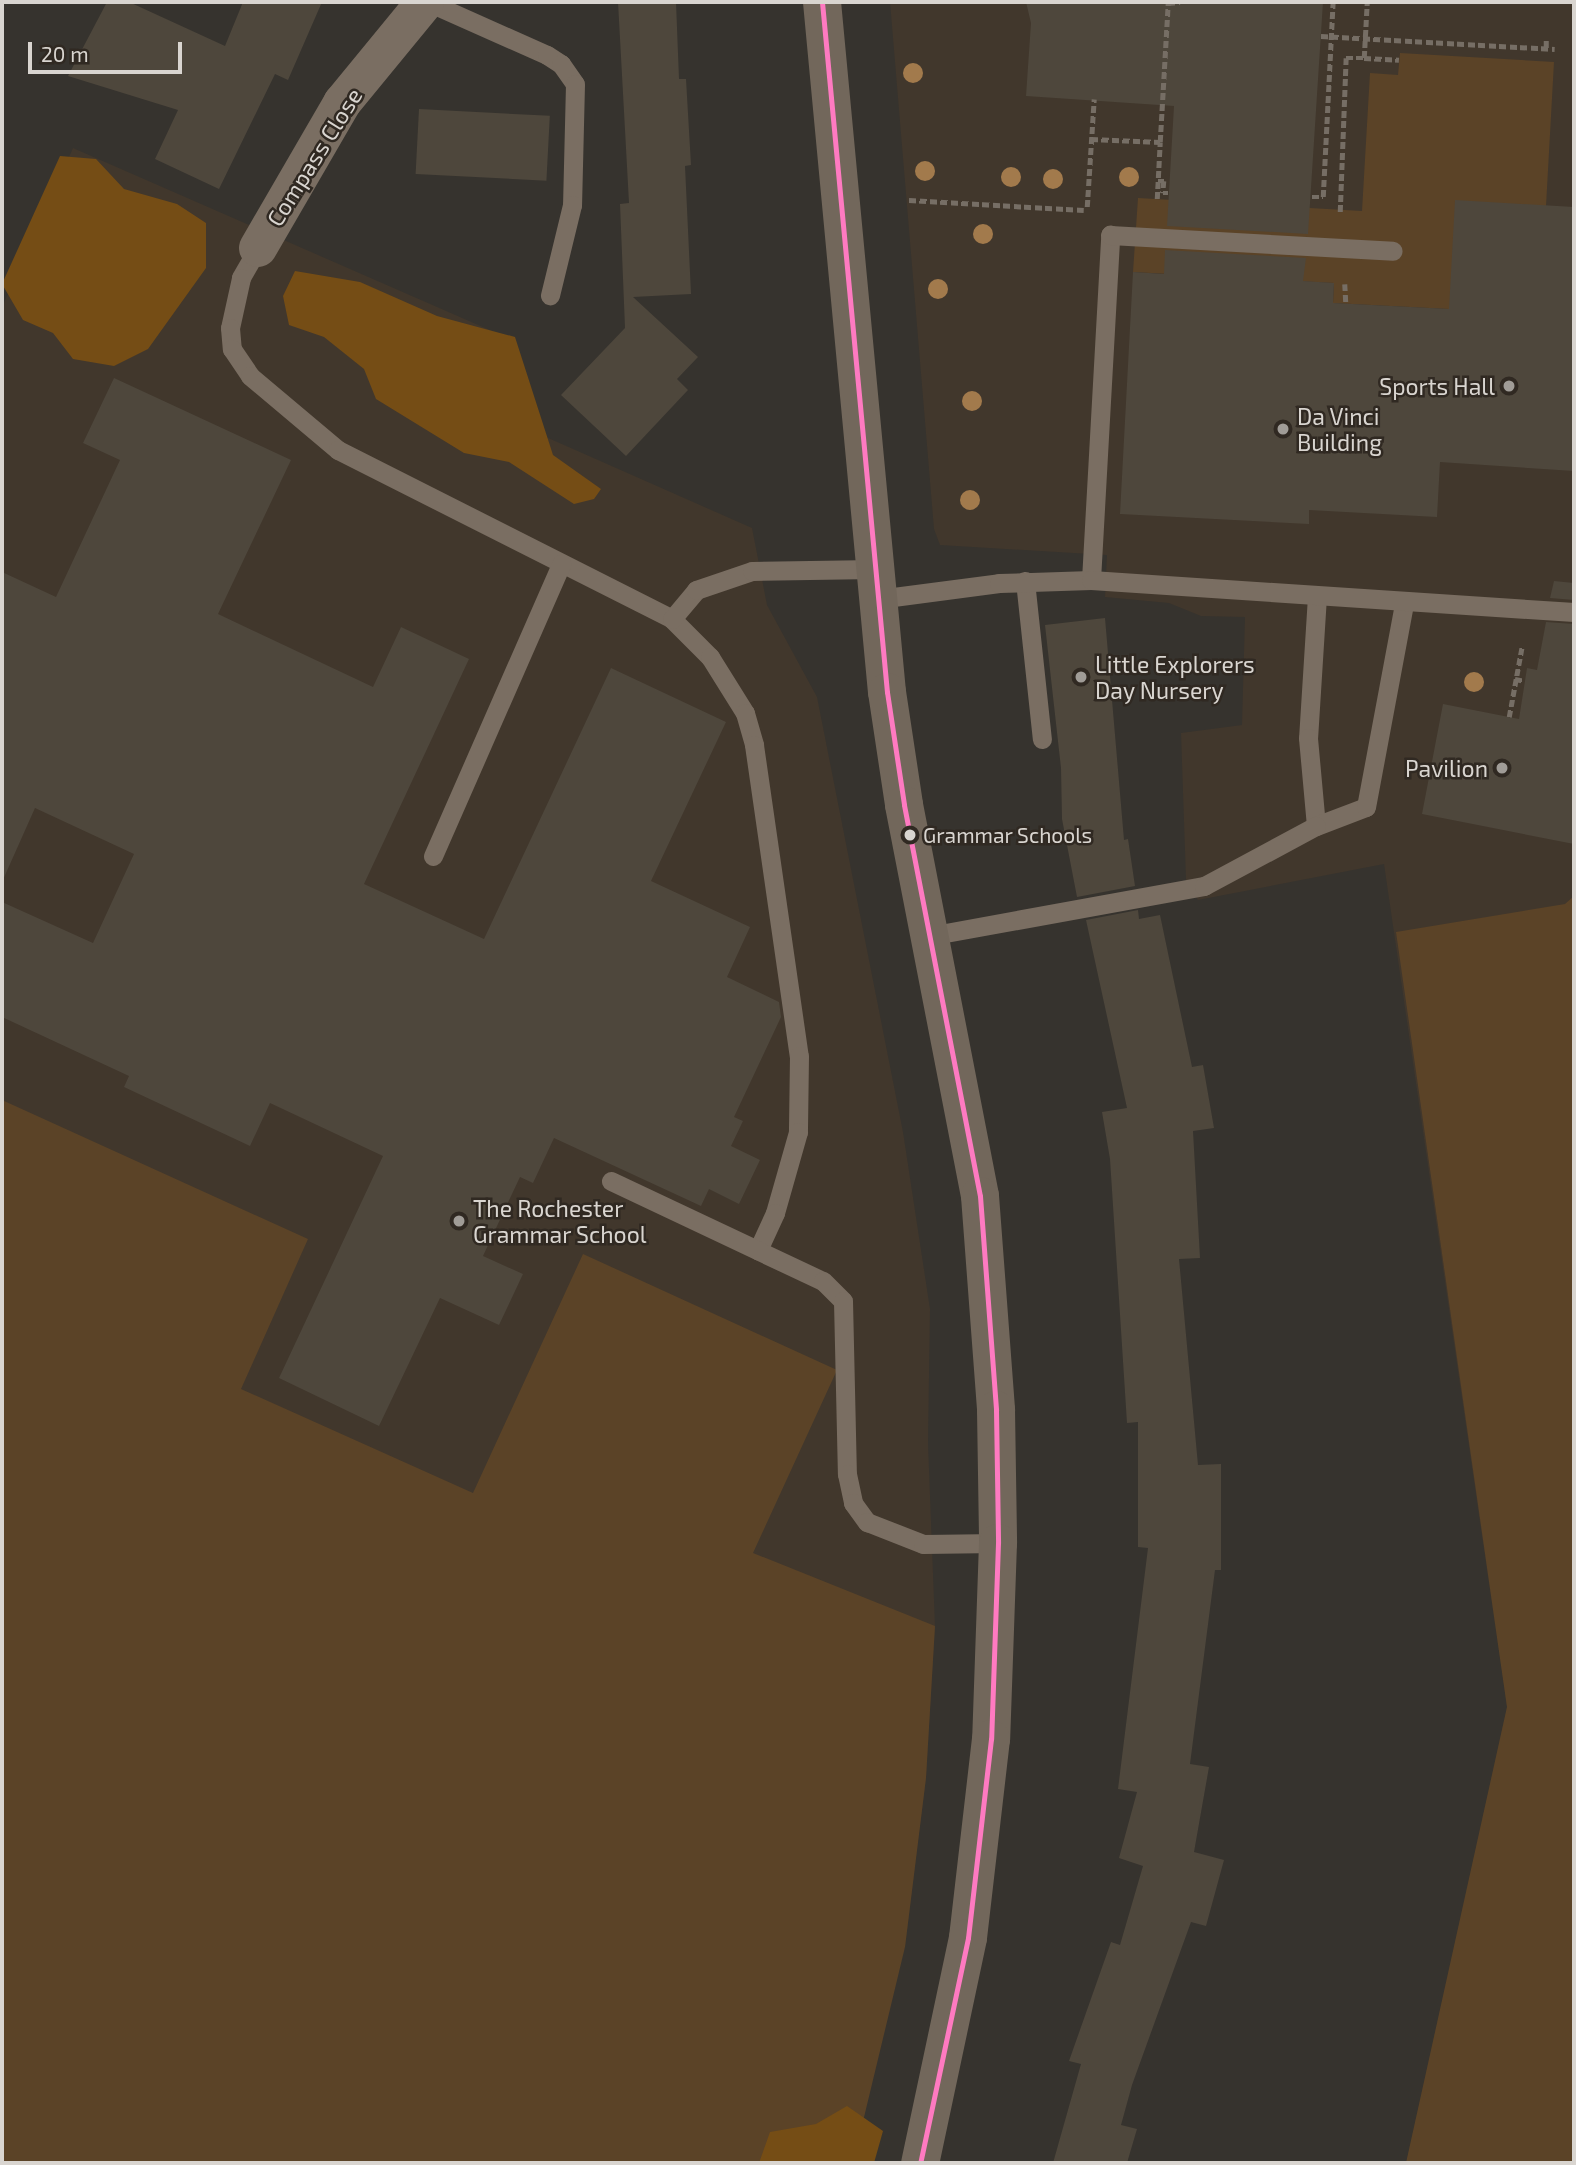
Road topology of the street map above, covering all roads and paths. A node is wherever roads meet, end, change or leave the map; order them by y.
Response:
1 (427, 2) edge
2 (822, 2) edge
3 (1180, 2) edge
4 (1333, 2) edge
5 (1367, 2) edge
6 (1321, 36) dead end
7 (1331, 37) junction
8 (1546, 38) dead end
9 (1365, 39) junction
10 (1546, 48) junction
11 (1555, 49) dead end
12 (1364, 58) junction
13 (1399, 60) dead end
14 (1094, 99) dead end
15 (1091, 139) junction
16 (1160, 142) junction
17 (1158, 181) junction
18 (1168, 193) dead end
19 (1312, 197) dead end
20 (1157, 199) dead end
21 (909, 200) dead end
22 (1340, 209) dead end
23 (1087, 210) junction
24 (1100, 211) dead end
25 (258, 248) joint
26 (1393, 251) dead end
27 (550, 295) dead end
28 (561, 564) junction
29 (1091, 580) junction
30 (1025, 581) junction
31 (876, 584) junction
32 (1317, 596) junction
33 (1404, 603) junction
34 (1574, 612) edge
35 (671, 619) junction
36 (1509, 642) dead end
37 (1516, 679) junction
38 (1525, 681) dead end
39 (1509, 717) dead end
40 (1042, 739) dead end
41 (1316, 826) junction
42 (433, 856) dead end
43 (929, 936) junction
44 (611, 1181) dead end
45 (758, 1250) junction
46 (999, 1543) junction
47 (920, 2163) edge

1 - 25 street, Compass Close
1 - 27 lane
2 - 31 main road
3 - 16 path
4 - 7 path
5 - 9 path
6 - 7 path
7 - 9 path
7 - 19 path
8 - 10 path
9 - 10 path
9 - 12 path
10 - 11 path
12 - 13 path
12 - 22 path
14 - 15 path
15 - 16 path
15 - 23 path
16 - 17 path
17 - 18 path
17 - 20 path
21 - 23 path
23 - 24 path
25 - 28 lane
26 - 29 lane
28 - 35 lane
28 - 42 lane
29 - 30 lane
29 - 32 lane
30 - 31 lane
30 - 40 lane
31 - 35 lane
31 - 43 main road
32 - 33 lane
32 - 41 lane
33 - 34 lane
33 - 41 lane
35 - 45 lane
36 - 37 path
37 - 38 path
37 - 39 path
41 - 43 lane
43 - 46 main road
44 - 45 lane
45 - 46 lane
46 - 47 main road

